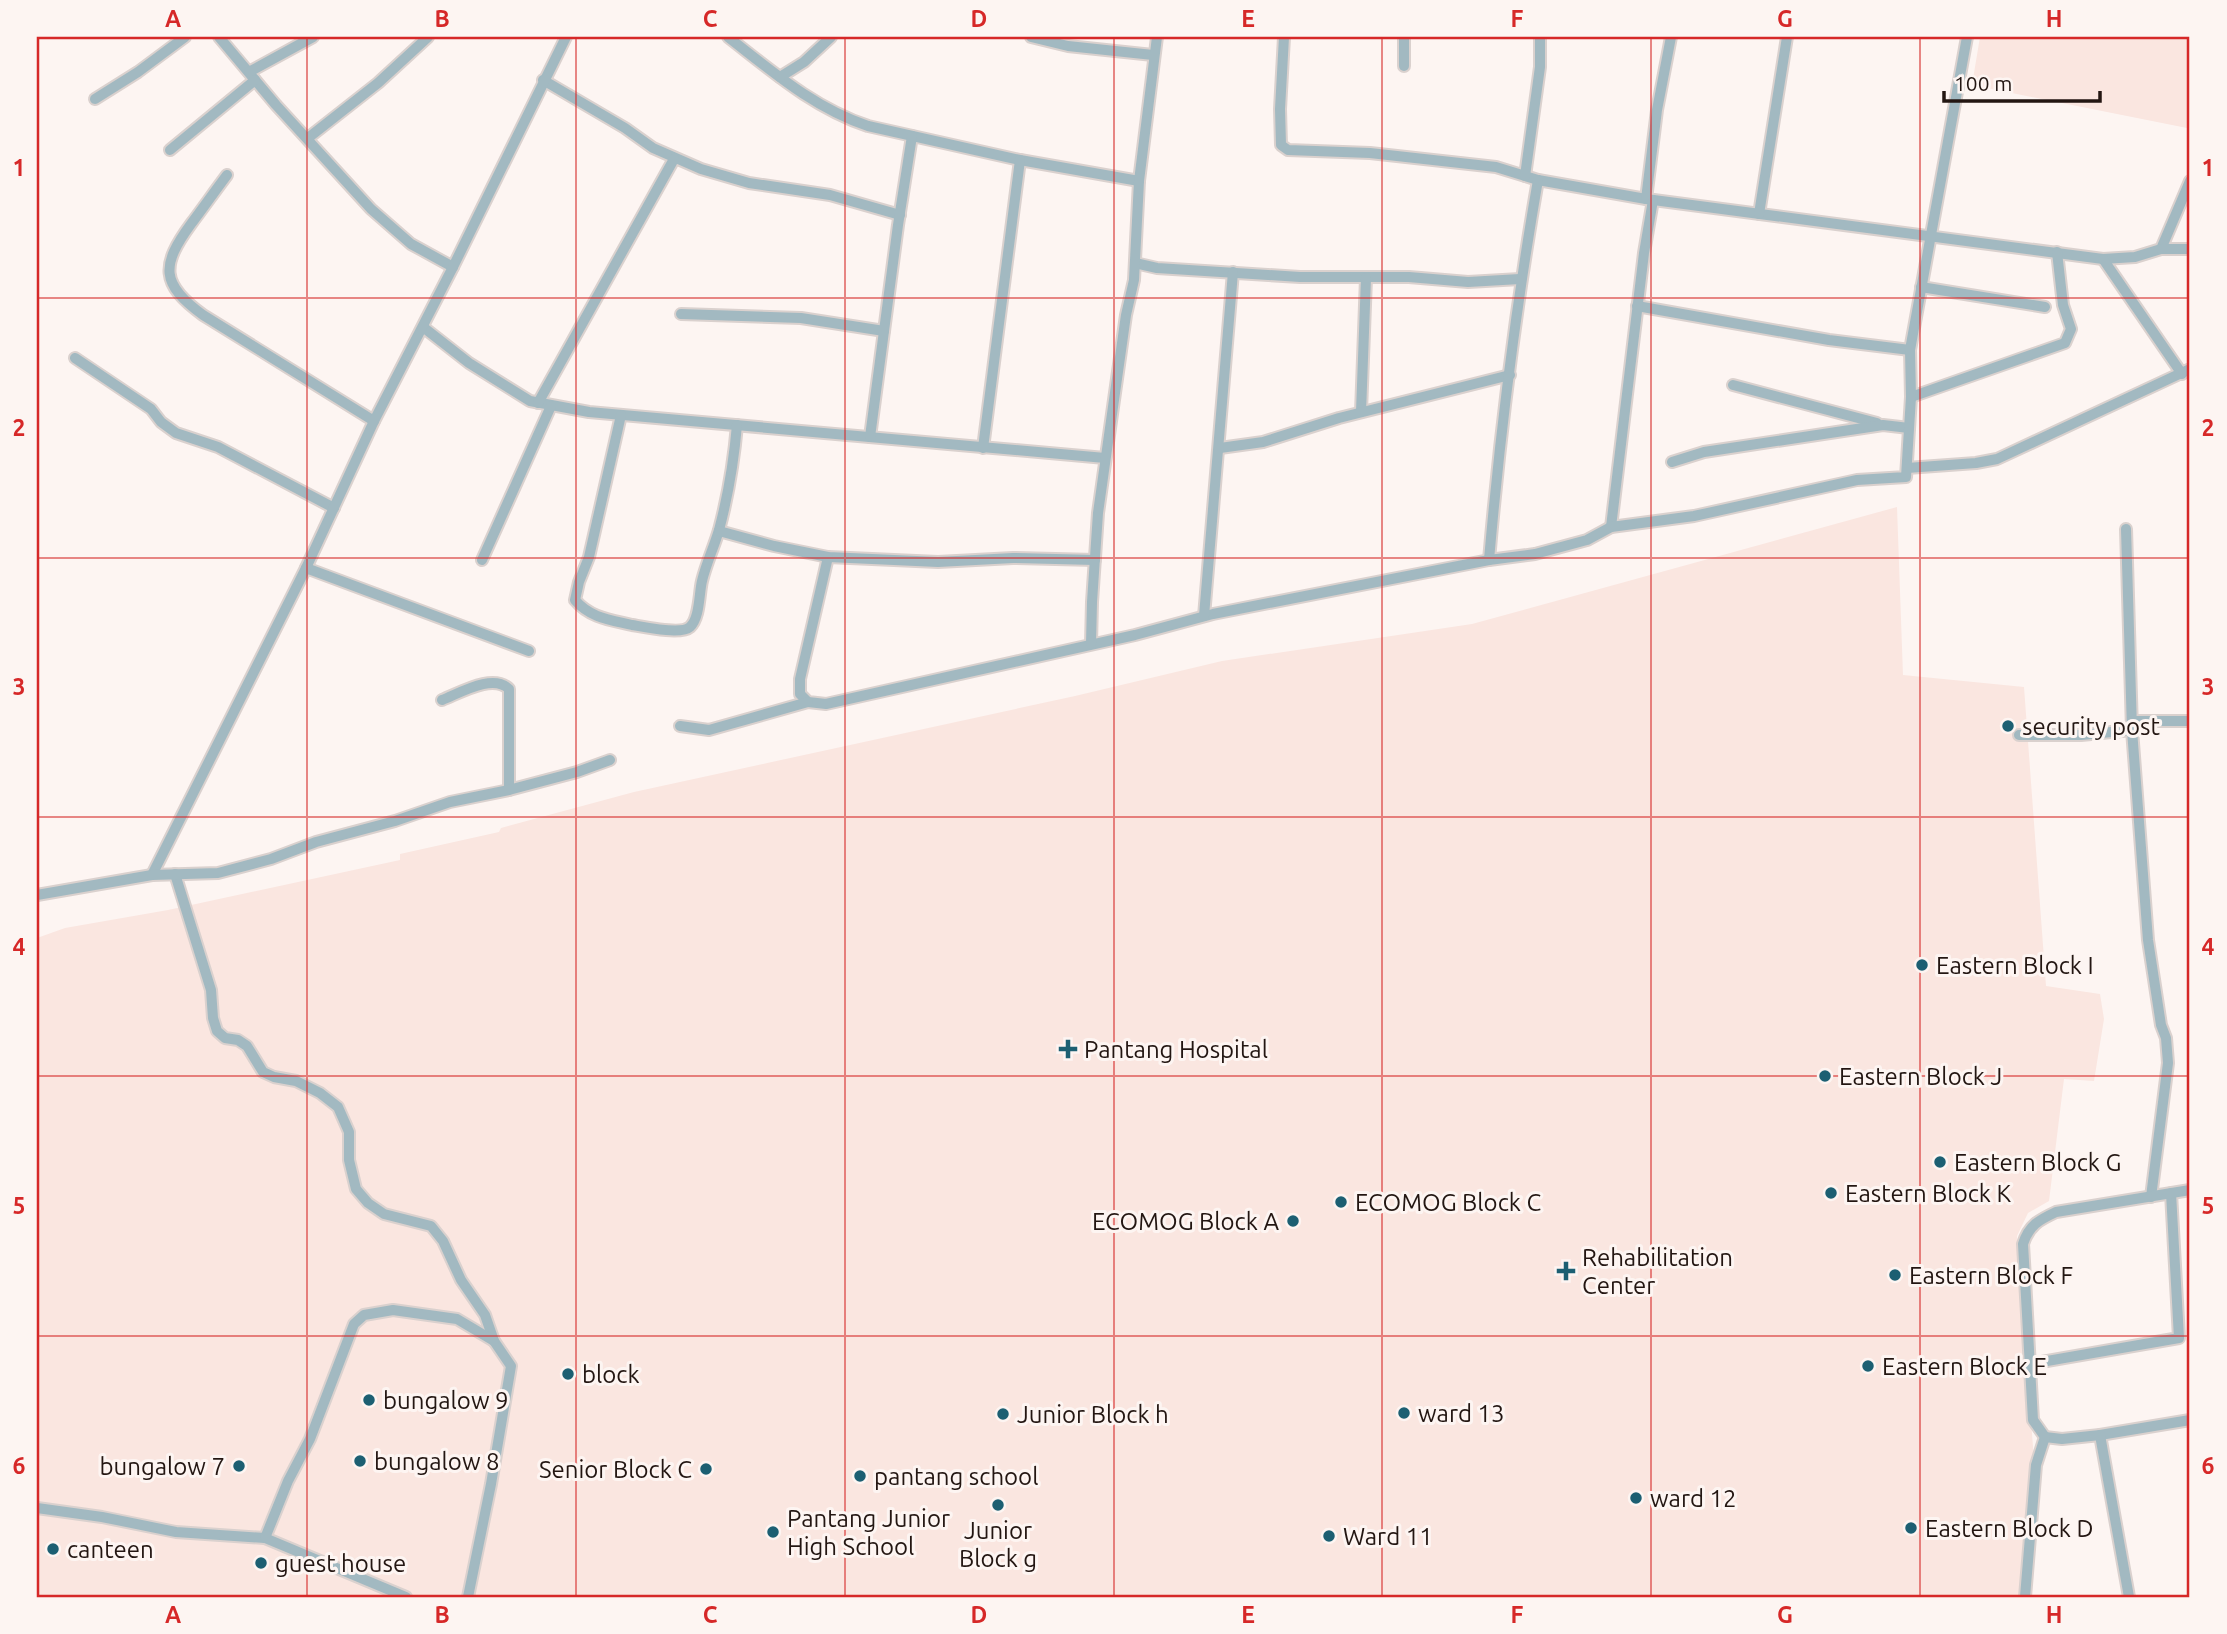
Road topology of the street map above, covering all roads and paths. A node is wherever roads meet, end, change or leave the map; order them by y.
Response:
1 (185, 37) edge
2 (219, 37) edge
3 (313, 37) edge
4 (428, 37) edge
5 (566, 37) edge
6 (728, 37) edge
7 (831, 37) edge
8 (1031, 37) edge
9 (1157, 37) edge
10 (1284, 37) edge
11 (1404, 37) edge
12 (1540, 37) edge
13 (1671, 37) edge
14 (1787, 37) edge
15 (1967, 37) edge
16 (1153, 55) junction
17 (1404, 66) dead end
18 (252, 76) junction
19 (780, 77) junction
20 (543, 80) junction
21 (95, 99) dead end
22 (912, 136) junction
23 (308, 138) junction
24 (170, 150) dead end
25 (674, 159) junction
26 (1020, 160) junction
27 (227, 175) dead end
28 (1525, 176) junction
29 (1538, 180) junction
30 (1139, 181) junction
31 (2190, 181) edge
32 (1650, 200) junction
33 (1759, 214) junction
34 (900, 215) junction
35 (1931, 235) junction
36 (2161, 249) junction
37 (2190, 249) edge
38 (2057, 252) junction
39 (2103, 259) junction
40 (1135, 264) junction
41 (453, 267) junction
42 (1233, 272) junction
43 (1366, 278) junction
44 (1520, 279) junction
45 (1921, 287) junction
46 (1637, 306) junction
47 (2045, 307) dead end
48 (681, 314) dead end
49 (423, 327) junction
50 (884, 331) junction
51 (1910, 350) junction
52 (75, 358) dead end
53 (2186, 371) edge
54 (1510, 375) junction
55 (1733, 385) dead end
56 (1911, 397) junction
57 (538, 403) junction
58 (551, 406) junction
59 (1361, 412) junction
60 (621, 415) junction
61 (374, 421) junction
62 (737, 425) junction
63 (1883, 425) junction
64 (1909, 428) junction
65 (870, 437) junction
66 (983, 448) junction
67 (1220, 448) junction
68 (1105, 458) junction
69 (1672, 462) dead end
70 (1907, 468) junction
71 (334, 508) junction
72 (1611, 527) junction
73 (2126, 529) dead end
74 (719, 531) junction
75 (828, 557) junction
76 (482, 560) dead end
77 (1095, 560) junction
78 (1489, 560) junction
79 (306, 568) junction
80 (1205, 616) junction
81 (1091, 644) junction
82 (530, 651) dead end
83 (442, 700) dead end
84 (808, 702) junction
85 (2190, 721) edge
86 (2132, 725) junction
87 (680, 726) dead end
88 (2019, 735) dead end
89 (610, 760) dead end
90 (509, 790) junction
91 (175, 874) junction
92 (152, 875) junction
93 (37, 895) edge
94 (2190, 1190) edge
95 (2171, 1194) junction
96 (2151, 1197) junction
97 (2185, 1339) edge
98 (494, 1341) junction
99 (2030, 1364) junction
100 (2190, 1420) edge
101 (2100, 1435) junction
102 (2045, 1437) junction
103 (37, 1508) edge
104 (265, 1538) junction
105 (406, 1597) edge
106 (468, 1597) edge
107 (2025, 1597) edge
108 (2129, 1597) edge

1 - 21 street
2 - 18 street
3 - 18 street
4 - 23 street
5 - 20 street
6 - 19 street
7 - 19 street
8 - 16 street
9 - 16 street
10 - 28 street
11 - 17 street
12 - 28 street
13 - 32 street
14 - 33 street
15 - 35 street
16 - 30 street
18 - 23 street
18 - 24 street
19 - 22 street
20 - 25 street
20 - 41 street
22 - 26 street
22 - 34 street
23 - 41 street
25 - 34 street
25 - 57 street
26 - 30 street
26 - 66 street
27 - 61 street
28 - 29 street
29 - 32 street
29 - 44 street
30 - 40 street
31 - 36 street
32 - 33 street
32 - 46 street
33 - 35 street
34 - 50 street
35 - 38 street
35 - 45 street
36 - 37 street
36 - 39 street
38 - 39 street
38 - 56 street
39 - 53 street
40 - 42 street
40 - 68 street
41 - 49 street
42 - 43 street
42 - 67 street
43 - 44 street
43 - 59 street
44 - 54 street
45 - 47 street
45 - 51 street
46 - 51 street
46 - 72 street
48 - 50 street
49 - 57 street
49 - 61 street
50 - 65 street
51 - 56 street
52 - 71 street
53 - 70 street
54 - 59 street
54 - 78 street
55 - 63 street
56 - 64 street
57 - 58 street
58 - 60 street
58 - 76 street
59 - 67 street
60 - 62 street
60 - 74 street
61 - 71 street
62 - 65 street
62 - 74 street
63 - 64 street
63 - 69 street
64 - 70 street
65 - 66 street
66 - 68 street
67 - 80 street
68 - 77 street
70 - 72 street
71 - 79 street
72 - 78 street
73 - 86 street
74 - 75 street
75 - 77 street
75 - 84 street
77 - 81 street
78 - 80 street
79 - 82 street
79 - 92 street
80 - 81 street
81 - 84 street
83 - 90 street
84 - 87 street
85 - 86 street
86 - 88 street
86 - 96 street
89 - 90 street
90 - 91 street
91 - 92 street
91 - 98 street
92 - 93 street
94 - 95 street
95 - 96 street
95 - 97 street
96 - 99 street
97 - 99 street
98 - 104 street
98 - 106 street
99 - 102 street
100 - 101 street
101 - 102 street
101 - 108 street
102 - 107 street
103 - 104 street
104 - 105 street

